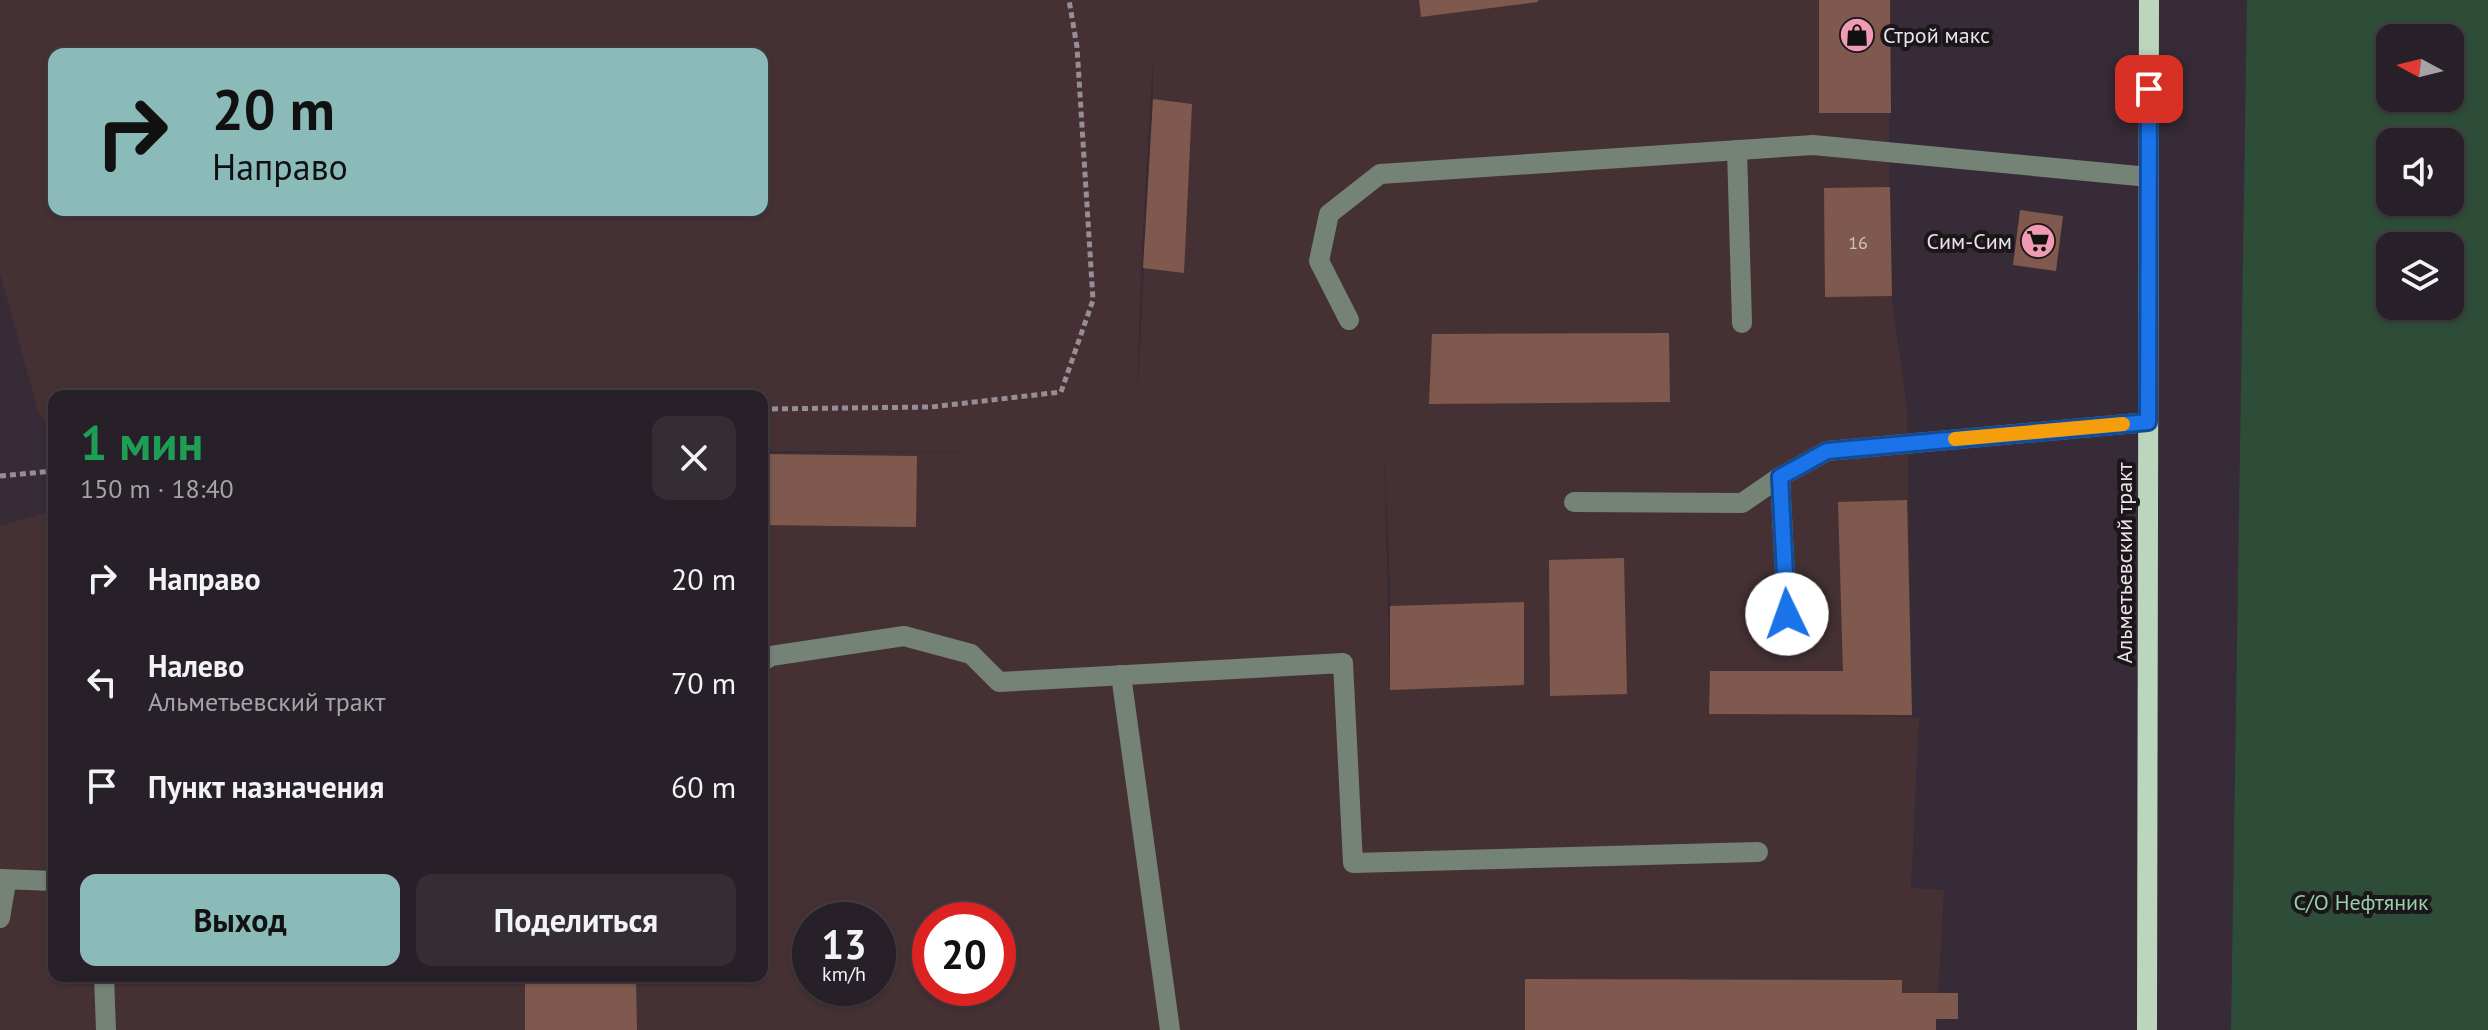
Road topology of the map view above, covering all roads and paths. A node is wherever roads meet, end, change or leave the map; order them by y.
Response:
1 (1069, 0) edge
2 (2149, 0) edge
3 (1737, 150) junction
4 (2149, 177) junction
5 (1349, 320) dead end
6 (1742, 323) dead end
7 (768, 409) edge
8 (2148, 422) junction
9 (48, 472) edge
10 (0, 476) edge
11 (1780, 477) junction
12 (1574, 502) dead end
13 (1787, 614) dead end
14 (768, 658) edge
15 (1121, 675) junction
16 (1758, 852) dead end
17 (3, 880) edge
18 (48, 881) edge
19 (0, 918) edge
20 (104, 982) edge
21 (106, 1030) edge
22 (1170, 1030) edge
23 (2147, 1030) edge

1 - 7 path
2 - 4 main road, Альметьевский тракт
3 - 4 lane
3 - 5 lane
3 - 6 lane
4 - 8 main road, Альметьевский тракт
8 - 11 lane
8 - 23 main road, Альметьевский тракт
9 - 10 path
11 - 12 lane
11 - 13 lane
14 - 15 lane
15 - 16 lane
15 - 22 lane
17 - 18 lane
17 - 19 lane
20 - 21 lane

